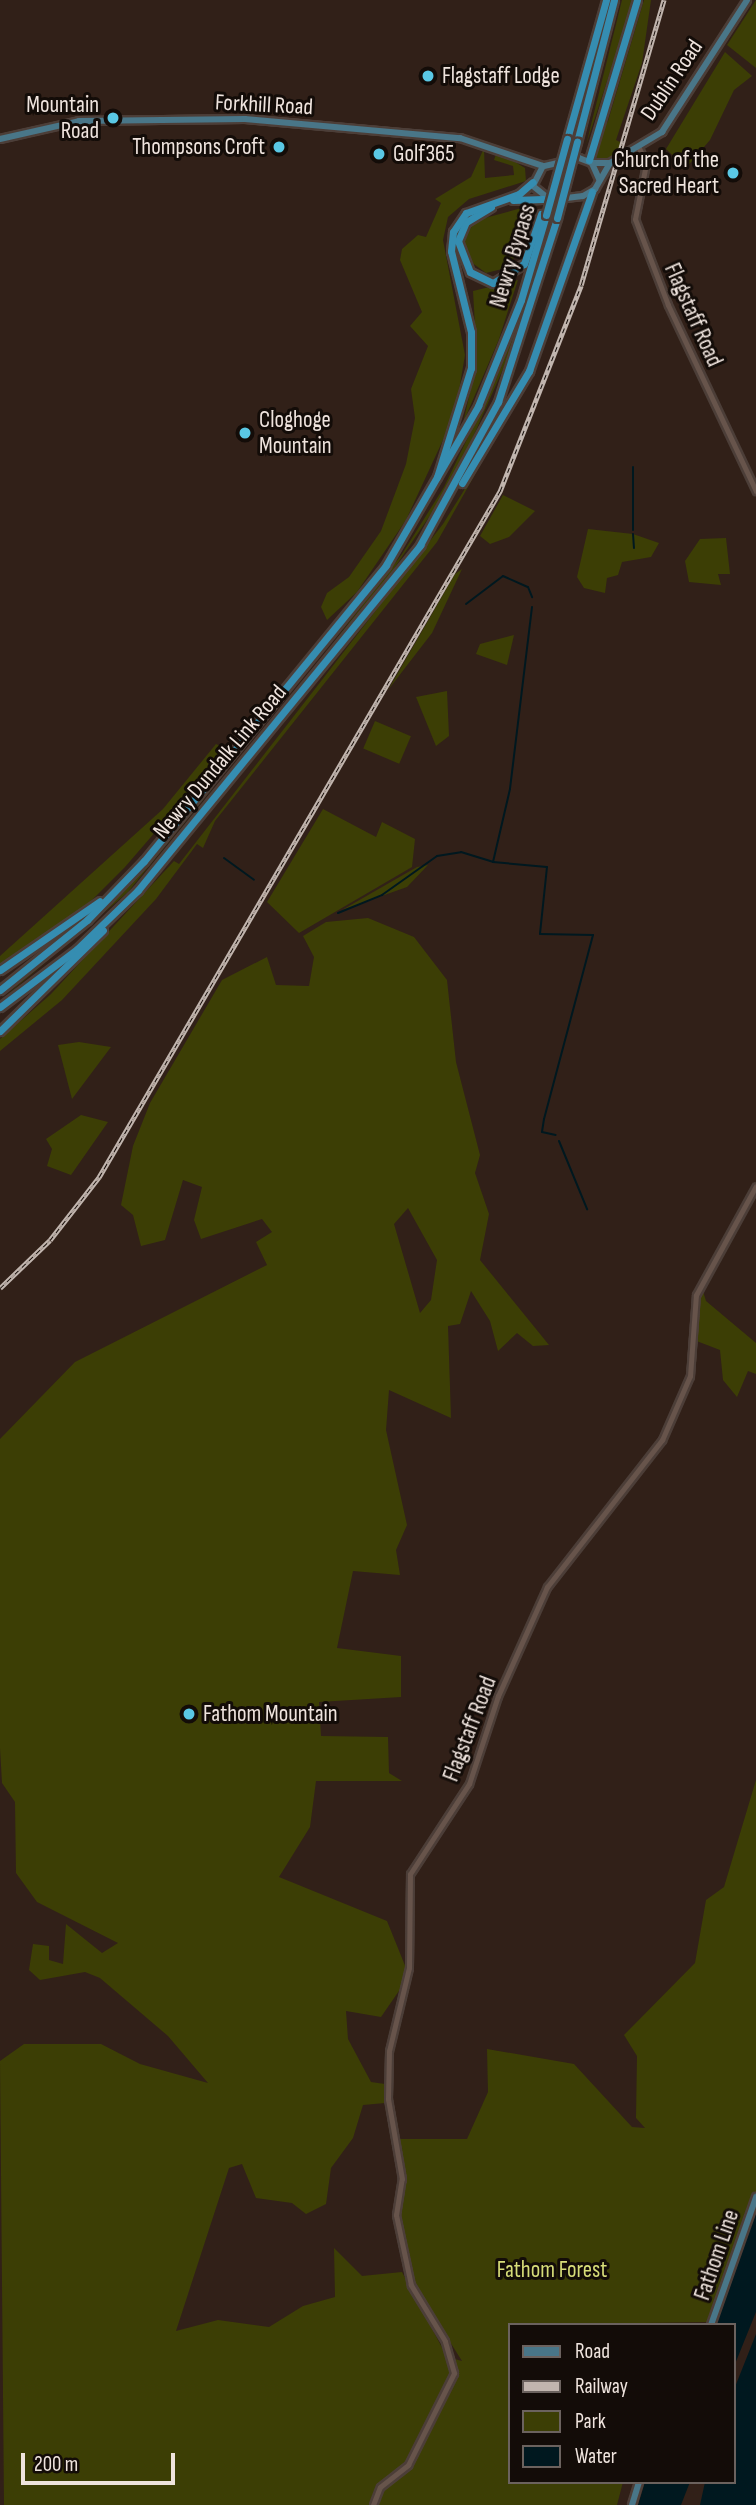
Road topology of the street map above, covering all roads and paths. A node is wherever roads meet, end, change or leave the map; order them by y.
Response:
1 (606, 0) edge
2 (614, 0) edge
3 (637, 0) edge
4 (747, 0) edge
5 (0, 139) edge
6 (639, 148) junction
7 (524, 161) junction
8 (591, 162) junction
9 (610, 163) junction
10 (542, 166) junction
11 (533, 179) junction
12 (599, 179) junction
13 (592, 192) junction
14 (543, 199) junction
15 (544, 215) junction
16 (756, 491) edge
17 (423, 510) junction
18 (440, 513) junction
19 (122, 885) junction
20 (138, 890) junction
21 (0, 970) edge
22 (0, 990) edge
23 (0, 1007) edge
24 (0, 1031) edge
25 (756, 1186) edge
26 (756, 2197) edge
27 (712, 2323) edge
28 (638, 2484) edge
29 (373, 2505) edge
30 (632, 2505) edge

1 - 15 highway, Newry Bypass, bridge
2 - 18 highway, Newry Bypass, bridge
3 - 8 highway
4 - 6 main road, Dublin Road
5 - 7 main road, Forkhill Road
6 - 9 main road, Dublin Road
6 - 16 street, Flagstaff Road
7 - 10 main road, Forkhill Road
7 - 11 main road
8 - 9 main road
8 - 10 main road
8 - 12 main road
9 - 12 main road
10 - 11 main road
11 - 14 main road
11 - 17 highway
12 - 13 main road
13 - 14 main road
13 - 18 highway
14 - 15 highway
15 - 17 highway, Newry Bypass
17 - 19 highway, Newry Dundalk Link Road
18 - 20 highway, Newry Dundalk Link Road
19 - 21 highway
19 - 22 highway, Newry Dundalk Link Road
20 - 23 highway, Newry Dundalk Link Road
20 - 24 highway
25 - 29 street, Flagstaff Road
26 - 27 main road, Fathom Line
28 - 30 main road

